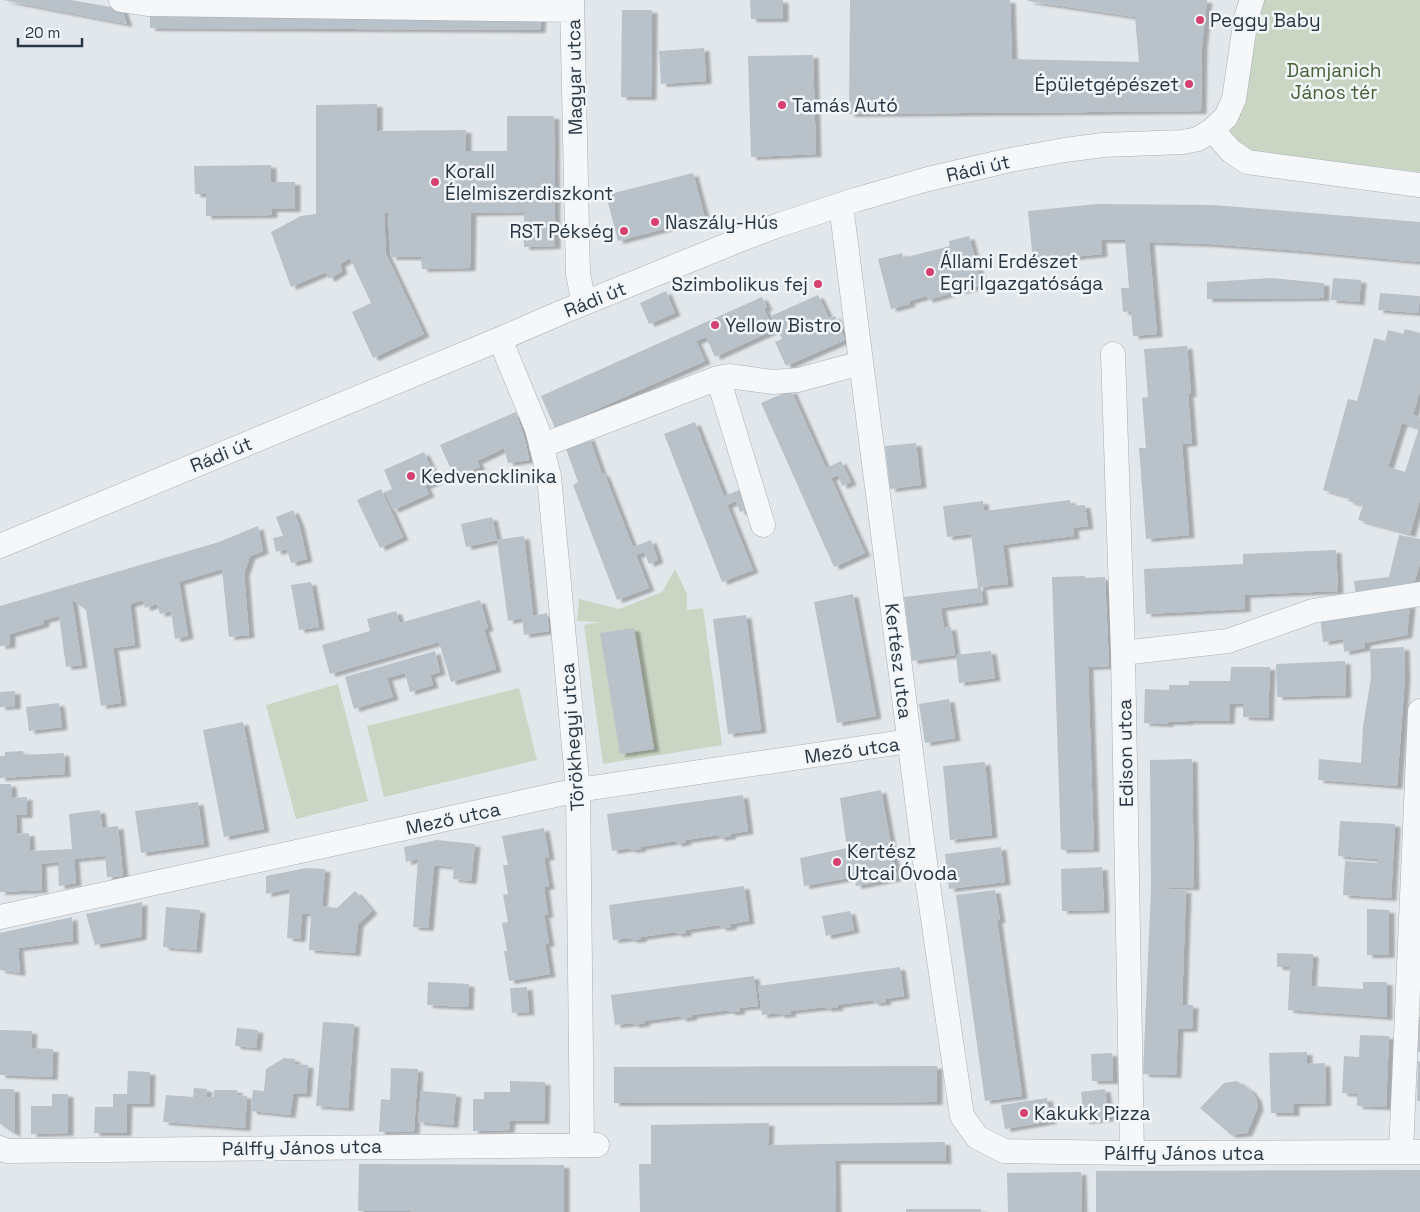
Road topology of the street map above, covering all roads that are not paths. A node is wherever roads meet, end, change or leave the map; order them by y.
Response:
1 (121, 0) edge
2 (1252, 0) edge
3 (572, 5) edge
4 (1212, 130) junction
5 (1420, 185) edge
6 (841, 205) junction
7 (584, 304) junction
8 (500, 339) junction
9 (1113, 354) dead end
10 (861, 363) junction
11 (718, 378) junction
12 (542, 446) junction
13 (763, 525) dead end
14 (0, 546) edge
15 (1420, 594) edge
16 (1123, 653) junction
17 (1420, 711) edge
18 (909, 741) junction
19 (578, 790) junction
20 (0, 917) edge
21 (962, 1116) joint
22 (590, 1145) joint
23 (3, 1149) edge
24 (1410, 1152) edge
25 (1132, 1153) junction

1 - 3 street
2 - 4 street
3 - 7 street, Magyar utca
4 - 5 street
4 - 6 street, Rádi út
6 - 7 street, Rádi út
6 - 10 street, Kertész utca
7 - 8 street, Rádi út
8 - 12 street, Törökhegyi utca
8 - 14 street, Rádi út
9 - 16 street, Edison utca
10 - 11 street
10 - 18 street, Kertész utca
11 - 12 street
11 - 13 street
12 - 19 street, Törökhegyi utca
15 - 16 street
16 - 25 street, Edison utca
17 - 24 street
18 - 19 street, Mező utca
18 - 21 street, Kertész utca
19 - 20 street, Mező utca
19 - 22 street, Törökhegyi utca
21 - 25 street, Pálffy János utca
22 - 23 street, Pálffy János utca
24 - 25 street, Pálffy János utca

